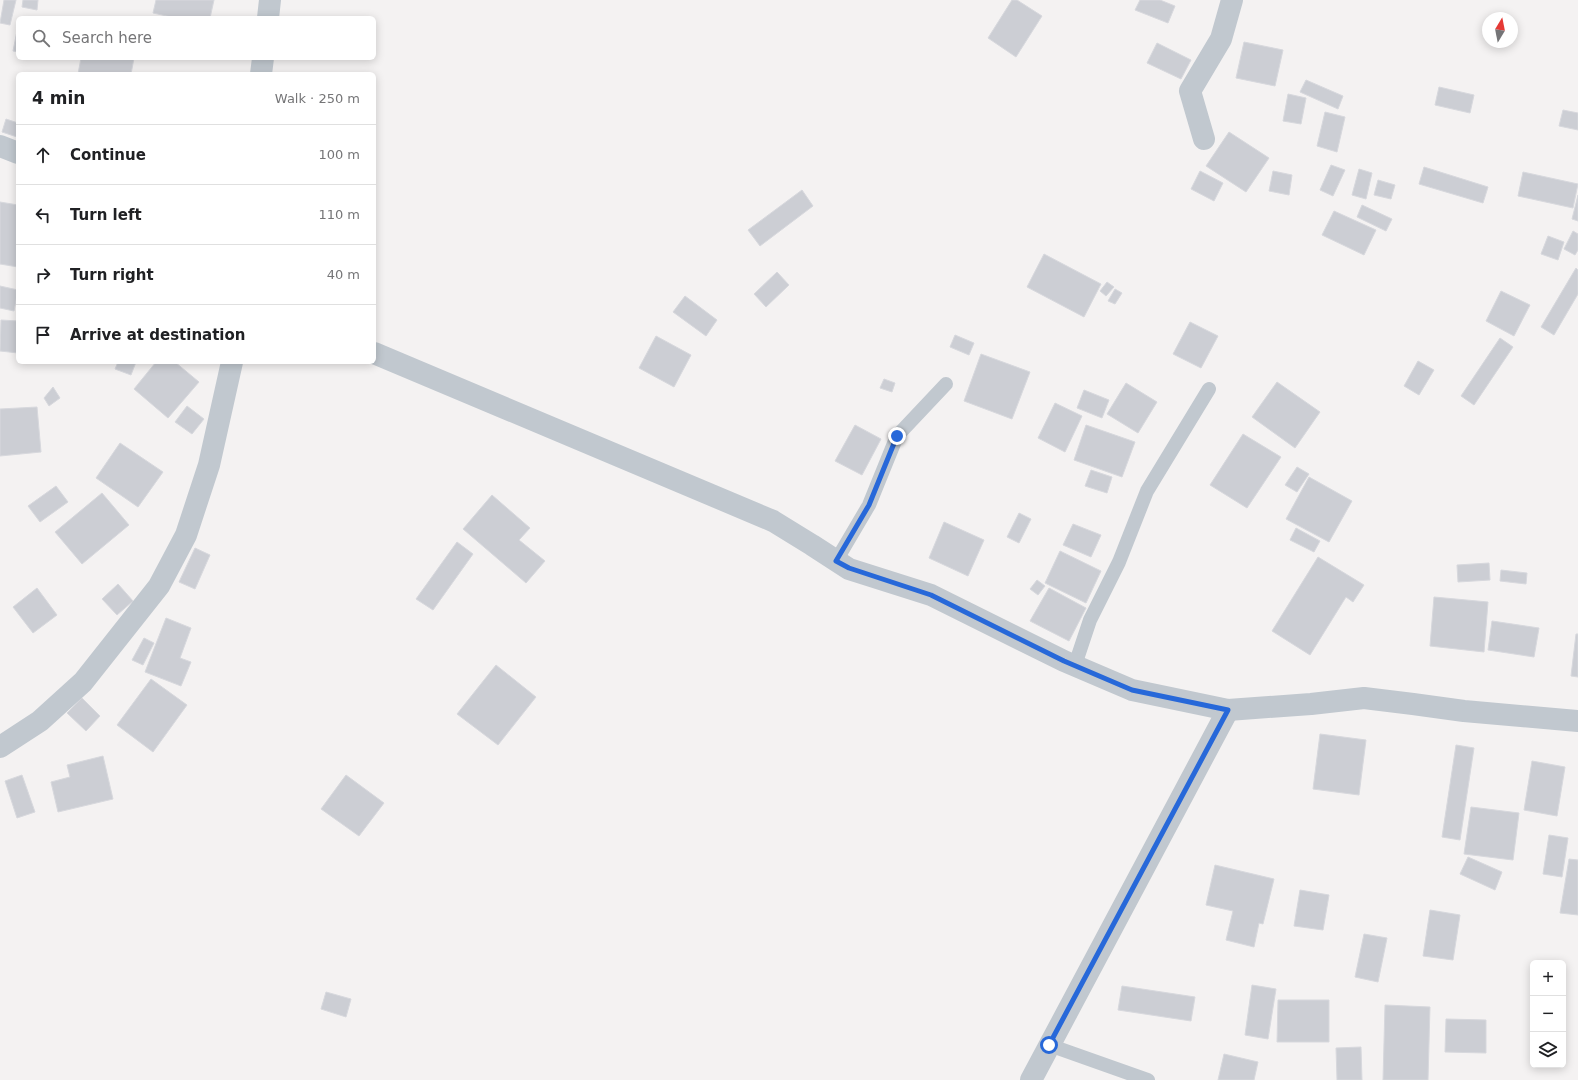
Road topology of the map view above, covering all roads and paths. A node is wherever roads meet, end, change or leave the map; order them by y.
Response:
1 (270, 0) edge
2 (1232, 0) edge
3 (268, 16) edge
4 (263, 60) edge
5 (261, 72) edge
6 (1204, 139) dead end
7 (0, 146) edge
8 (16, 152) edge
9 (376, 354) edge
10 (232, 364) edge
11 (946, 384) dead end
12 (1208, 389) dead end
13 (836, 561) junction
14 (1075, 665) junction
15 (1228, 710) junction
16 (1578, 721) edge
17 (0, 747) edge
18 (1049, 1045) junction
19 (1030, 1080) edge
20 (1148, 1080) edge

1 - 3 street
2 - 6 street
4 - 5 street
7 - 8 street
9 - 13 street
10 - 17 street
11 - 13 lane
12 - 14 lane
13 - 14 street
14 - 15 street
15 - 16 street
15 - 18 street
18 - 19 street
18 - 20 lane

